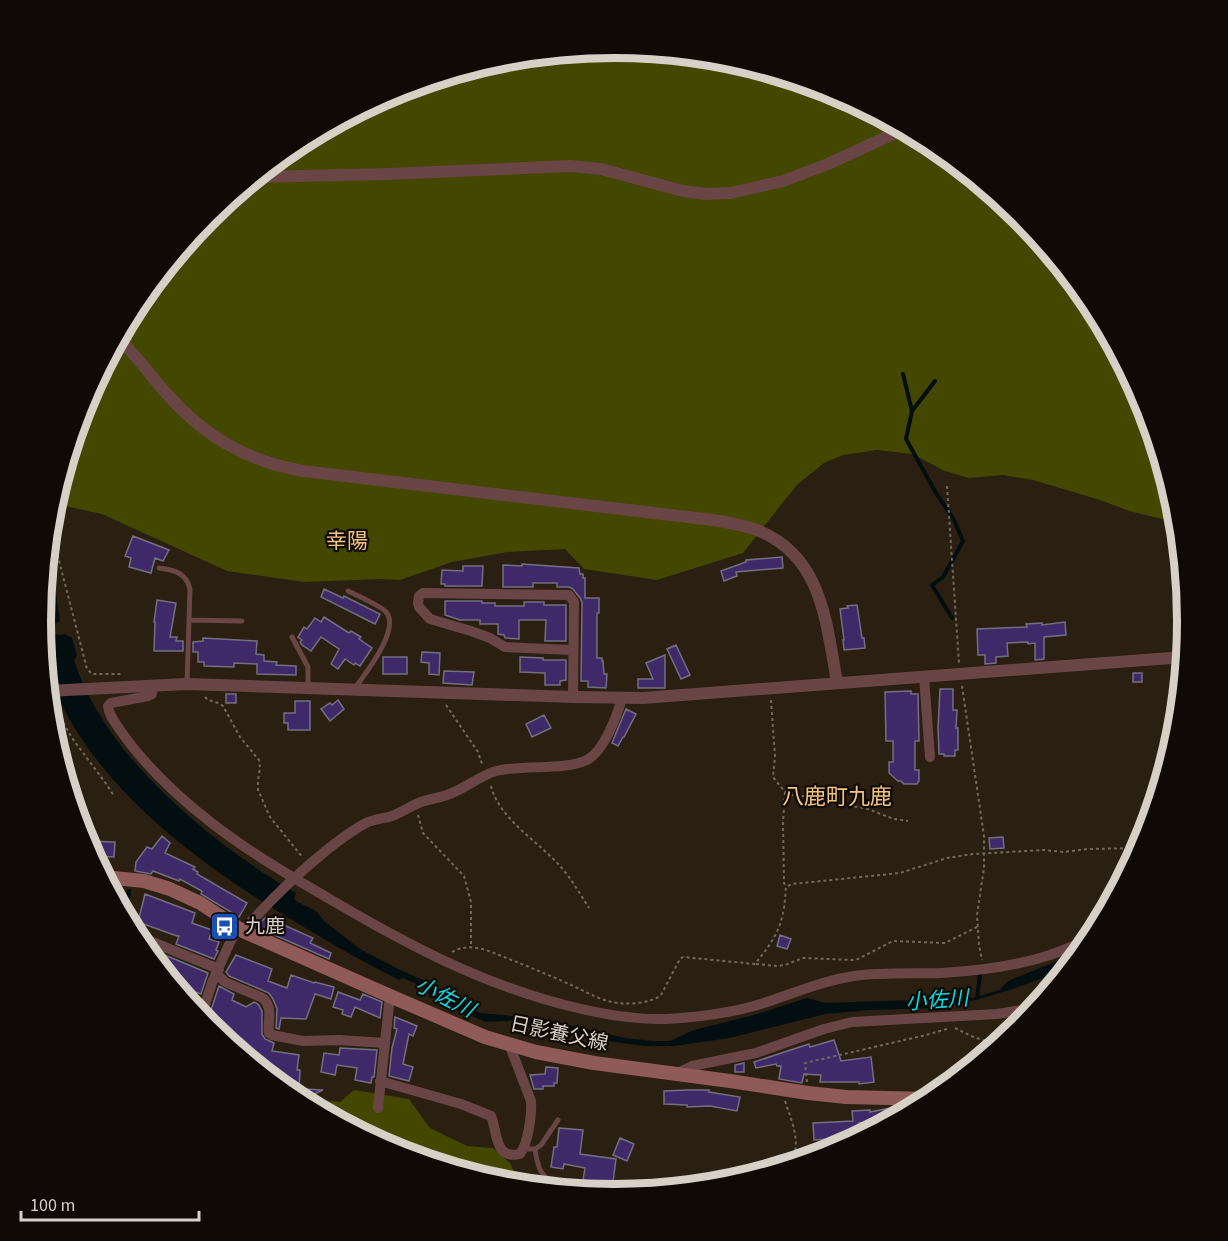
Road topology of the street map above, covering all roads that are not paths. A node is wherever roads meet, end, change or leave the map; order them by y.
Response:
1 (896, 133) edge
2 (268, 177) edge
3 (124, 344) edge
4 (159, 568) dead end
5 (348, 591) dead end
6 (189, 620) junction
7 (242, 621) dead end
8 (292, 636) dead end
9 (573, 650) junction
10 (1176, 658) edge
11 (924, 677) junction
12 (837, 682) junction
13 (187, 684) junction
14 (153, 686) junction
15 (308, 687) junction
16 (354, 689) junction
17 (56, 691) edge
18 (573, 697) junction
19 (622, 698) junction
20 (930, 758) dead end
21 (113, 878) edge
22 (292, 879) junction
23 (240, 929) junction
24 (153, 943) edge
25 (1073, 946) edge
26 (218, 971) junction
27 (390, 996) junction
28 (204, 1006) edge
29 (1020, 1010) edge
30 (384, 1043) junction
31 (509, 1044) junction
32 (676, 1074) junction
33 (380, 1081) junction
34 (906, 1098) junction
35 (911, 1098) edge
36 (905, 1102) edge
37 (378, 1108) dead end
38 (558, 1120) dead end
39 (530, 1149) junction
40 (547, 1179) edge

1 - 2 street
3 - 12 street
4 - 6 lane
5 - 16 lane
6 - 7 lane
6 - 13 lane
8 - 15 lane
9 - 9 street
9 - 18 street
10 - 11 street
11 - 12 street
11 - 20 street
12 - 19 street
13 - 14 street
13 - 15 street
14 - 17 street
14 - 22 street
15 - 16 street
16 - 18 street
18 - 19 street
19 - 22 street
21 - 23 main road, 日影養父線
22 - 23 street
22 - 25 street
23 - 26 street
23 - 27 main road, 日影養父線
24 - 26 street
26 - 28 street
26 - 30 street
27 - 30 street
27 - 31 main road, 日影養父線
29 - 32 street
30 - 33 street
31 - 32 main road, 日影養父線
31 - 39 street
32 - 34 main road, 日影養父線
33 - 37 street
33 - 39 street
34 - 35 main road, 日影養父線
34 - 36 lane
38 - 39 lane
39 - 40 lane

